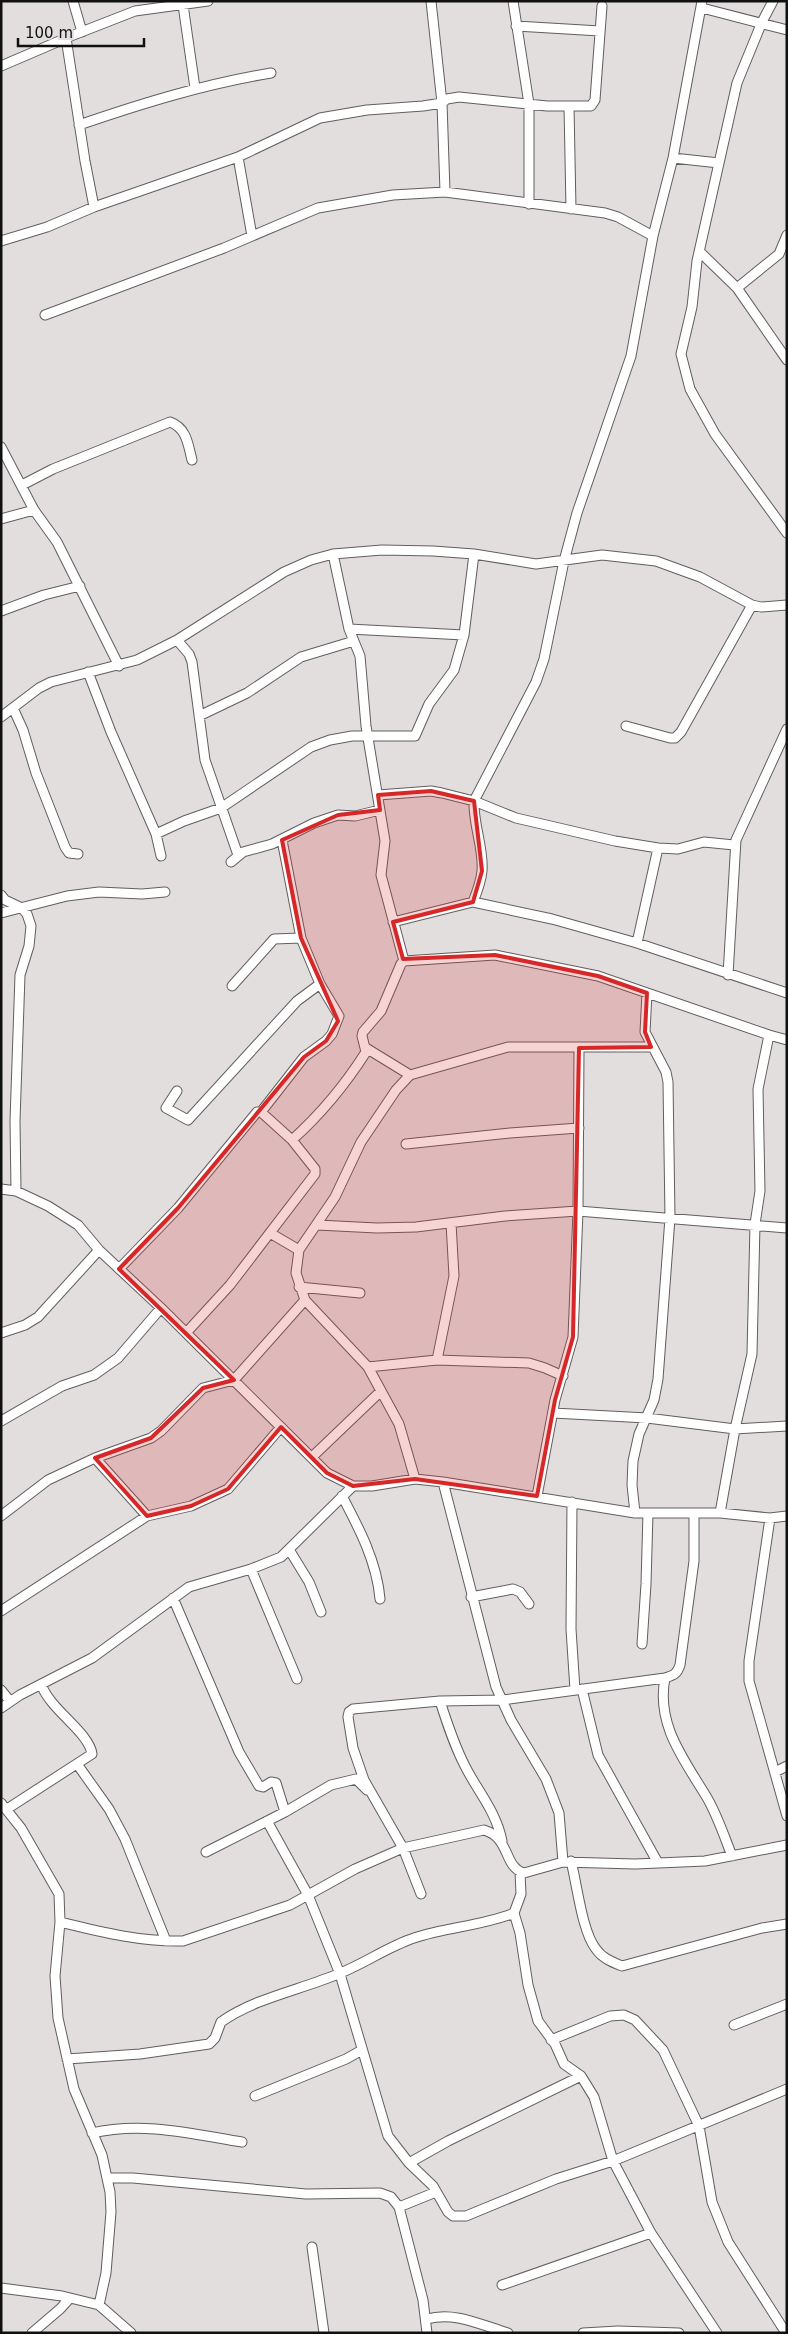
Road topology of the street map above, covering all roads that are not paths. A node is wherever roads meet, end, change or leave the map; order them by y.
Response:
1 (73, 1) edge
2 (208, 1) edge
3 (431, 1) edge
4 (513, 1) edge
5 (774, 1) edge
6 (183, 5) junction
7 (702, 5) edge
8 (602, 6) dead end
9 (762, 22) junction
10 (516, 26) junction
11 (787, 30) edge
12 (600, 31) junction
13 (82, 32) junction
14 (66, 38) junction
15 (1, 66) edge
16 (271, 73) dead end
17 (195, 88) junction
18 (442, 103) junction
19 (528, 104) junction
20 (568, 106) junction
21 (80, 125) junction
22 (238, 157) junction
23 (673, 158) junction
24 (719, 163) junction
25 (445, 192) junction
26 (529, 204) junction
27 (94, 207) junction
28 (570, 209) junction
29 (787, 235) edge
30 (252, 236) junction
31 (652, 236) junction
32 (1, 241) edge
33 (700, 252) junction
34 (737, 288) junction
35 (45, 315) dead end
36 (787, 360) edge
37 (1, 447) edge
38 (192, 460) dead end
39 (22, 485) junction
40 (34, 510) junction
41 (1, 518) edge
42 (787, 533) edge
43 (333, 554) junction
44 (474, 554) junction
45 (564, 561) junction
46 (80, 586) junction
47 (752, 605) junction
48 (787, 606) edge
49 (1, 611) edge
50 (349, 629) junction
51 (464, 635) junction
52 (177, 640) junction
53 (354, 640) junction
54 (119, 666) junction
55 (88, 672) junction
56 (13, 708) junction
57 (200, 716) junction
58 (1, 717) edge
59 (626, 726) dead end
60 (787, 729) edge
61 (368, 737) junction
62 (378, 796) junction
63 (474, 801) junction
64 (221, 808) junction
65 (380, 810) junction
66 (156, 834) junction
67 (282, 840) junction
68 (734, 845) junction
69 (658, 848) junction
70 (78, 854) dead end
71 (161, 856) dead end
72 (165, 892) dead end
73 (1, 895) edge
74 (473, 902) junction
75 (22, 908) junction
76 (1, 913) edge
77 (393, 922) junction
78 (301, 938) junction
79 (637, 943) junction
80 (404, 961) junction
81 (728, 975) junction
82 (320, 984) junction
83 (232, 986) dead end
84 (646, 993) junction
85 (787, 993) edge
86 (769, 1035) junction
87 (787, 1040) edge
88 (651, 1047) junction
89 (366, 1048) junction
90 (579, 1048) junction
91 (410, 1074) junction
92 (176, 1091) dead end
93 (261, 1112) junction
94 (579, 1128) junction
95 (292, 1140) junction
96 (406, 1144) dead end
97 (1, 1189) edge
98 (16, 1191) junction
99 (578, 1211) junction
100 (670, 1218) junction
101 (451, 1223) junction
102 (755, 1224) junction
103 (317, 1225) junction
104 (787, 1228) edge
105 (270, 1233) junction
106 (99, 1250) junction
107 (299, 1250) junction
108 (119, 1270) junction
109 (299, 1287) junction
110 (360, 1293) dead end
111 (305, 1300) junction
112 (161, 1308) junction
113 (1, 1332) edge
114 (186, 1333) junction
115 (437, 1360) junction
116 (368, 1367) junction
117 (563, 1376) junction
118 (234, 1380) junction
119 (381, 1391) junction
120 (553, 1413) junction
121 (647, 1418) junction
122 (1, 1420) edge
123 (787, 1426) edge
124 (281, 1427) junction
125 (735, 1428) junction
126 (312, 1457) junction
127 (95, 1458) junction
128 (415, 1479) junction
129 (443, 1482) junction
130 (353, 1486) junction
131 (342, 1496) junction
132 (538, 1496) junction
133 (572, 1502) junction
134 (635, 1513) junction
135 (648, 1513) junction
136 (694, 1513) junction
137 (720, 1513) junction
138 (1, 1516) edge
139 (147, 1516) junction
140 (787, 1516) edge
141 (770, 1518) junction
142 (290, 1550) junction
143 (251, 1569) junction
144 (471, 1597) junction
145 (173, 1598) junction
146 (380, 1599) dead end
147 (529, 1604) dead end
148 (1, 1611) edge
149 (321, 1612) dead end
150 (642, 1644) dead end
151 (297, 1678) dead end
152 (665, 1678) junction
153 (41, 1684) junction
154 (579, 1689) junction
155 (1, 1690) edge
156 (503, 1700) junction
157 (10, 1701) junction
158 (440, 1701) junction
159 (1, 1708) edge
160 (77, 1764) junction
161 (787, 1766) edge
162 (775, 1772) junction
163 (370, 1791) junction
164 (4, 1806) edge
165 (285, 1812) junction
166 (787, 1816) edge
167 (267, 1821) junction
168 (502, 1841) junction
169 (787, 1845) edge
170 (403, 1848) junction
171 (206, 1852) dead end
172 (732, 1856) junction
173 (567, 1862) junction
174 (658, 1863) junction
175 (520, 1872) junction
176 (421, 1894) dead end
177 (308, 1896) junction
178 (514, 1913) junction
179 (60, 1922) junction
180 (787, 1924) edge
181 (166, 1941) junction
182 (340, 1974) junction
183 (787, 2004) edge
184 (734, 2025) dead end
185 (551, 2040) junction
186 (362, 2050) junction
187 (67, 2059) junction
188 (582, 2076) junction
189 (787, 2089) edge
190 (255, 2096) dead end
191 (699, 2126) junction
192 (92, 2132) junction
193 (242, 2142) dead end
194 (614, 2162) junction
195 (409, 2163) junction
196 (108, 2178) junction
197 (436, 2192) junction
198 (399, 2207) junction
199 (651, 2233) junction
200 (312, 2247) dead end
201 (502, 2285) dead end
202 (1, 2288) edge
203 (70, 2298) junction
204 (99, 2305) junction
205 (427, 2319) junction
206 (32, 2333) edge
207 (131, 2333) edge
208 (324, 2333) edge
209 (427, 2333) edge
210 (508, 2333) edge
211 (583, 2333) edge
212 (679, 2333) edge
213 (717, 2333) edge
214 (786, 2333) edge

1 - 13 street
2 - 6 street
3 - 18 street
4 - 10 street
5 - 9 street
6 - 13 street
6 - 17 street
7 - 9 street
7 - 23 street
8 - 12 street
9 - 11 street
9 - 24 street
10 - 12 street
10 - 19 street
12 - 20 street
13 - 14 street
14 - 15 street
14 - 21 street
16 - 17 street
17 - 21 street
18 - 19 street
18 - 22 street
18 - 25 street
19 - 20 street
19 - 26 street
20 - 28 street
21 - 27 street
22 - 27 street
22 - 30 street
23 - 24 street
23 - 31 street
24 - 33 street
25 - 26 street
25 - 30 street
26 - 28 street
27 - 32 street
28 - 31 street
29 - 34 street
30 - 35 street
31 - 45 street
33 - 34 street
33 - 42 street
34 - 36 street
37 - 39 street
38 - 39 street
39 - 40 street
40 - 41 street
40 - 46 street
43 - 44 street
43 - 50 street
43 - 52 street
44 - 45 street
44 - 51 street
45 - 47 street
45 - 63 street
46 - 49 street
46 - 54 street
47 - 48 street
47 - 59 street
50 - 51 street
50 - 53 street
51 - 61 street
52 - 54 street
52 - 57 street
53 - 57 street
53 - 61 street
54 - 55 street
55 - 56 street
55 - 66 street
56 - 58 street
56 - 70 street
57 - 64 street
60 - 68 street
61 - 62 street
61 - 64 street
62 - 63 street
62 - 65 street
63 - 69 street
63 - 74 street
64 - 66 street
64 - 67 street
65 - 67 street
65 - 77 street
66 - 71 street
67 - 78 street
68 - 69 street
68 - 81 street
69 - 79 street
72 - 75 street
73 - 75 street
74 - 77 street
74 - 79 street
75 - 76 street
75 - 98 street
77 - 80 street
78 - 82 street
78 - 83 street
79 - 81 street
80 - 84 street
80 - 89 street
81 - 85 street
82 - 92 street
82 - 93 street
84 - 86 street
84 - 88 street
86 - 87 street
86 - 102 street
88 - 90 street
88 - 100 street
89 - 91 street
89 - 95 street
90 - 91 street
90 - 94 street
91 - 103 street
93 - 95 street
93 - 108 street
94 - 96 street
94 - 99 street
95 - 105 street
97 - 98 street
98 - 106 street
99 - 100 street
99 - 101 street
99 - 117 street
100 - 102 street
100 - 121 street
101 - 103 street
101 - 115 street
102 - 104 street
102 - 125 street
103 - 107 street
105 - 107 street
105 - 114 street
106 - 108 street
106 - 113 street
107 - 109 street
108 - 112 street
109 - 110 street
109 - 111 street
111 - 116 street
111 - 118 street
112 - 114 street
112 - 122 street
114 - 118 street
115 - 116 street
115 - 117 street
116 - 119 street
117 - 120 street
118 - 124 street
118 - 127 street
119 - 126 street
119 - 128 street
120 - 121 street
120 - 132 street
121 - 125 street
121 - 134 street
123 - 125 street
124 - 126 street
124 - 139 street
125 - 137 street
126 - 130 street
127 - 138 street
127 - 139 street
128 - 129 street
128 - 130 street
129 - 132 street
129 - 144 street
130 - 131 street
131 - 142 street
131 - 146 street
132 - 133 street
133 - 134 street
133 - 154 street
134 - 135 street
135 - 136 street
135 - 150 street
136 - 137 street
136 - 152 street
137 - 141 street
139 - 148 street
140 - 141 street
141 - 162 street
142 - 143 street
142 - 149 street
143 - 145 street
143 - 151 street
144 - 147 street
144 - 156 street
145 - 153 street
145 - 165 street
152 - 154 street
152 - 172 street
153 - 157 street
153 - 160 street
154 - 156 street
154 - 174 street
155 - 157 street
156 - 158 street
156 - 173 street
157 - 159 street
158 - 163 street
158 - 168 street
160 - 164 street
160 - 181 street
161 - 162 street
162 - 166 street
163 - 165 street
163 - 170 street
164 - 179 street
165 - 167 street
167 - 171 street
167 - 177 street
168 - 170 street
168 - 175 street
169 - 172 street
170 - 176 street
170 - 177 street
172 - 174 street
173 - 174 street
173 - 175 street
173 - 180 street
175 - 178 street
177 - 181 street
177 - 182 street
178 - 182 street
178 - 185 street
179 - 181 street
179 - 187 street
182 - 186 street
182 - 187 street
183 - 184 street
185 - 188 street
185 - 191 street
186 - 190 street
186 - 195 street
187 - 192 street
188 - 194 street
188 - 195 street
189 - 191 street
191 - 194 street
191 - 214 street
192 - 193 street
192 - 196 street
194 - 197 street
194 - 199 street
195 - 197 street
196 - 198 street
196 - 204 street
197 - 198 street
198 - 205 street
199 - 201 street
199 - 213 street
200 - 208 street
202 - 203 street
203 - 204 street
203 - 206 street
204 - 207 street
205 - 209 street
205 - 210 street
211 - 212 street

